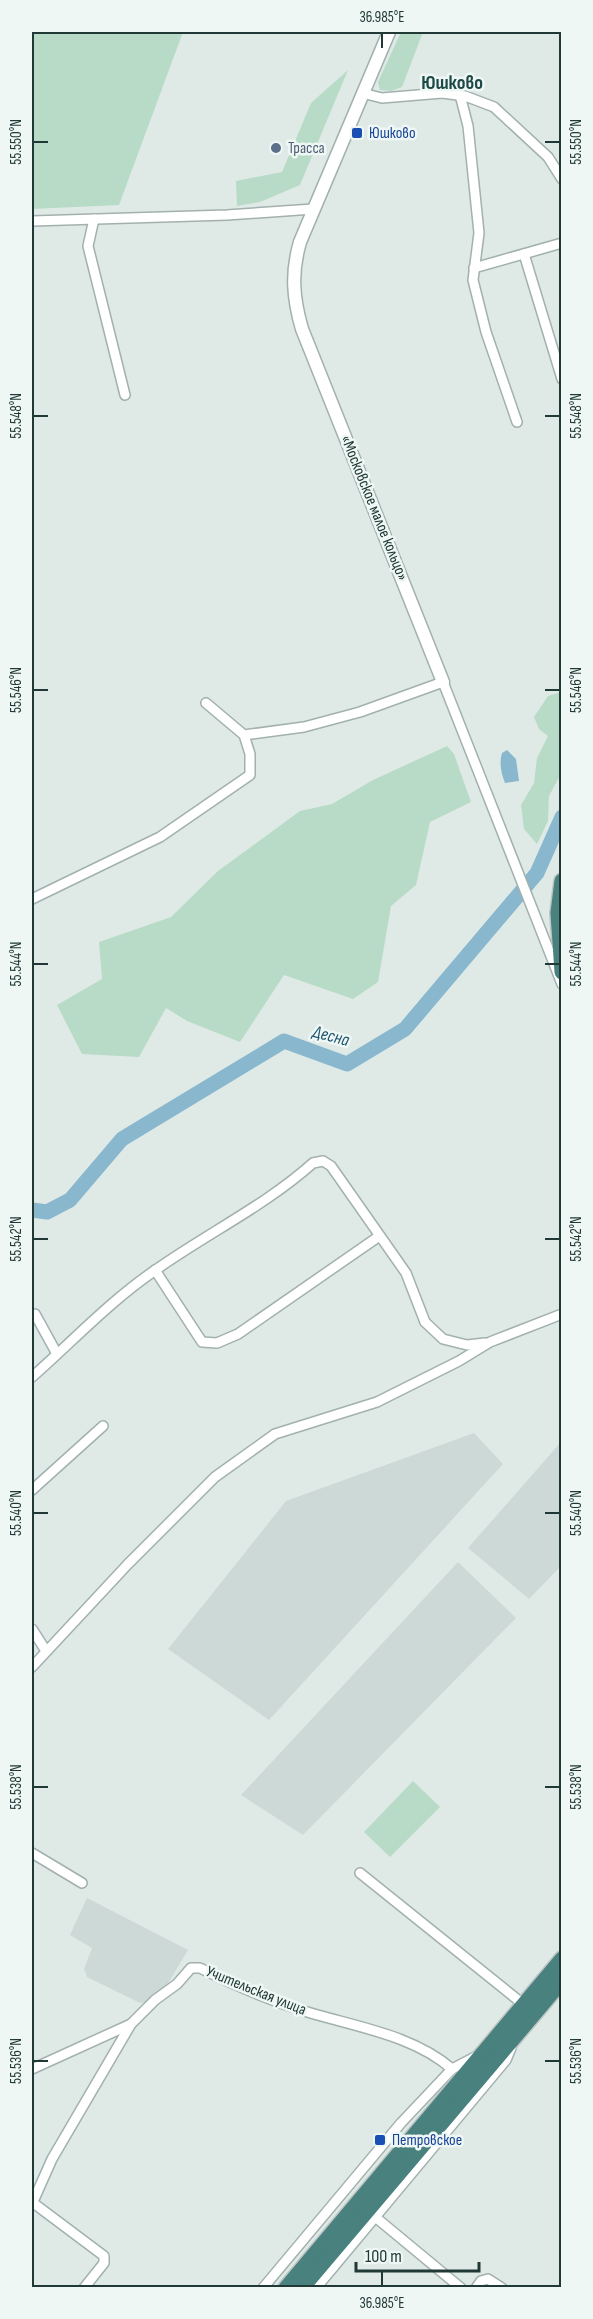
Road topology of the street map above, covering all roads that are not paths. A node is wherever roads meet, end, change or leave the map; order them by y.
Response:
1 (388, 32) edge
2 (362, 93) junction
3 (460, 95) junction
4 (561, 179) edge
5 (313, 209) junction
6 (94, 219) junction
7 (32, 221) edge
8 (561, 243) edge
9 (524, 254) junction
10 (474, 268) junction
11 (561, 379) edge
12 (125, 395) dead end
13 (517, 422) dead end
14 (443, 682) junction
15 (206, 703) dead end
16 (244, 735) junction
17 (561, 881) edge
18 (32, 899) edge
19 (561, 972) edge
20 (561, 984) edge
21 (378, 1237) junction
22 (155, 1270) junction
23 (35, 1314) dead end
24 (561, 1314) edge
25 (490, 1342) junction
26 (57, 1354) junction
27 (32, 1377) edge
28 (103, 1426) dead end
29 (32, 1490) edge
30 (32, 1629) edge
31 (46, 1651) junction
32 (32, 1667) edge
33 (32, 1853) edge
34 (360, 1873) dead end
35 (82, 1883) dead end
36 (561, 1959) edge
37 (561, 1981) edge
38 (523, 2004) junction
39 (131, 2024) junction
40 (517, 2034) junction
41 (482, 2053) junction
42 (32, 2069) edge
43 (452, 2069) junction
44 (32, 2203) edge
45 (374, 2216) junction
46 (84, 2288) edge
47 (263, 2288) edge
48 (286, 2288) edge
49 (302, 2288) edge
50 (315, 2288) edge
51 (461, 2288) edge
52 (476, 2288) edge
53 (502, 2288) edge

1 - 2 street, «Московское малое кольцо»
2 - 3 street
2 - 5 street, «Московское малое кольцо»
3 - 4 street
3 - 10 street
5 - 6 street
5 - 14 street, «Московское малое кольцо»
6 - 7 street
6 - 12 street
8 - 9 street
9 - 10 street
9 - 11 street
10 - 13 street
14 - 16 street
14 - 20 street, «Московское малое кольцо»
15 - 16 street
16 - 18 street
17 - 19 highway
21 - 22 street
21 - 22 street
21 - 25 street
22 - 26 street
23 - 26 street
24 - 25 street
25 - 31 street
26 - 27 street
28 - 29 street
30 - 31 street
31 - 32 street
33 - 35 street
34 - 38 street
36 - 38 highway
37 - 40 highway
38 - 41 highway
39 - 42 street
39 - 43 street, Учительская улица
39 - 44 street, Учительская улица
40 - 45 street
40 - 49 highway
41 - 43 street
41 - 48 highway
43 - 47 street
44 - 46 street
45 - 50 street
45 - 51 street
52 - 53 street

